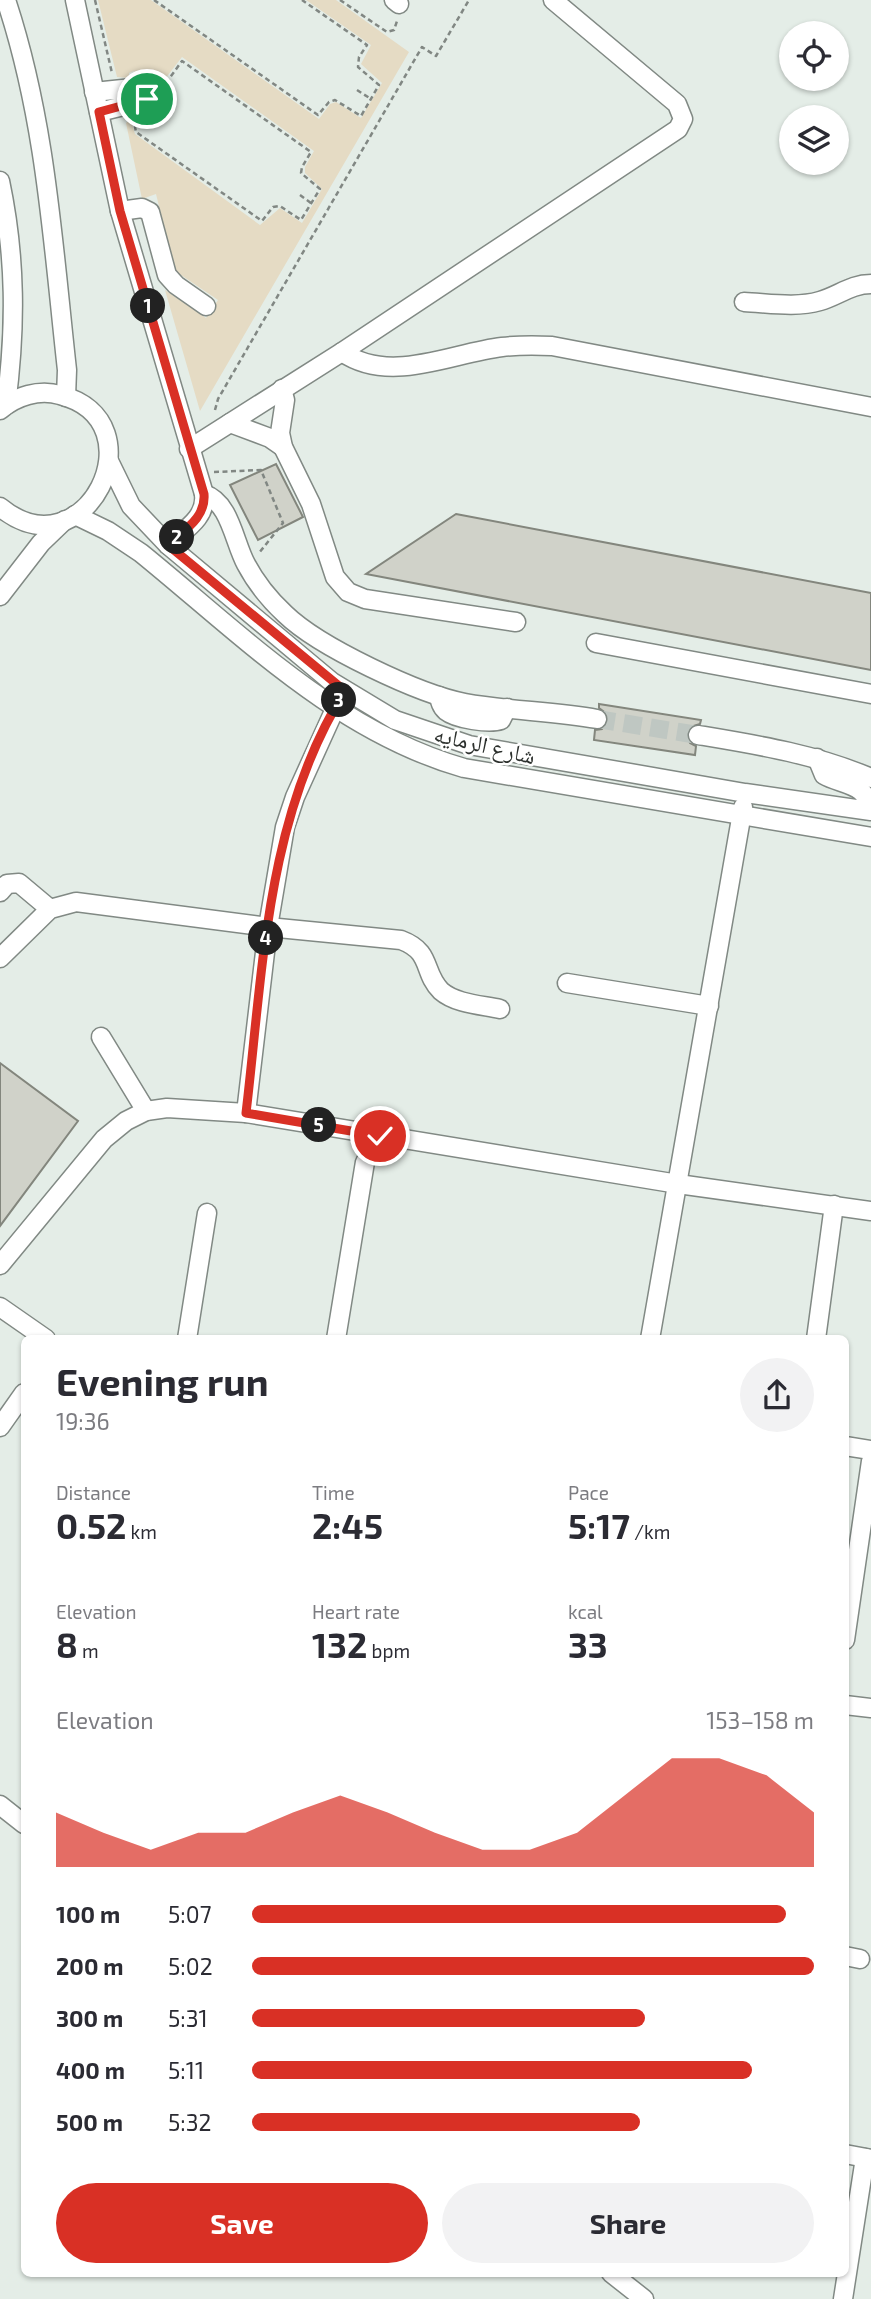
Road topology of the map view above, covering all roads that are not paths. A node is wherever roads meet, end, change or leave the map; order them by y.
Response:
1 (6, 0) edge
2 (75, 0) edge
3 (553, 0) edge
4 (94, 92) junction
5 (99, 112) junction
6 (0, 181) edge
7 (120, 211) junction
8 (871, 284) edge
9 (744, 302) dead end
10 (206, 306) dead end
11 (342, 352) junction
12 (282, 389) junction
13 (66, 397) junction
14 (3, 407) edge
15 (871, 407) edge
16 (230, 423) junction
17 (283, 447) junction
18 (188, 449) junction
19 (109, 461) junction
20 (204, 494) junction
21 (0, 507) edge
22 (70, 518) junction
23 (168, 545) junction
24 (0, 596) edge
25 (516, 622) dead end
26 (596, 643) dead end
27 (345, 691) junction
28 (871, 694) edge
29 (333, 709) junction
30 (597, 719) tunnel mouth
31 (698, 735) tunnel mouth
32 (817, 758) junction
33 (871, 778) edge
34 (745, 793) junction
35 (869, 811) edge
36 (741, 816) junction
37 (871, 837) edge
38 (0, 892) edge
39 (50, 909) junction
40 (268, 927) junction
41 (0, 958) edge
42 (567, 983) dead end
43 (709, 1006) junction
44 (500, 1009) dead end
45 (101, 1037) dead end
46 (146, 1111) junction
47 (246, 1113) junction
48 (365, 1162) dead end
49 (677, 1184) junction
50 (834, 1205) junction
51 (871, 1211) edge
52 (207, 1213) dead end
53 (0, 1265) edge
54 (0, 1307) edge
55 (40, 1335) edge
56 (188, 1335) edge
57 (337, 1335) edge
58 (651, 1335) edge
59 (817, 1335) edge
60 (21, 1397) edge
61 (0, 1427) edge
62 (849, 1447) edge
63 (871, 1450) edge
64 (871, 1461) edge
65 (849, 1612) edge
66 (849, 1705) edge
67 (871, 1709) edge
68 (0, 1805) edge
69 (21, 1822) edge
70 (849, 2155) edge
71 (868, 2159) edge
72 (849, 2265) edge
73 (616, 2277) edge
74 (847, 2277) edge
75 (644, 2299) edge
76 (843, 2299) edge

1 - 13 street
2 - 4 street
3 - 11 street
4 - 5 street
4 - 5 street
5 - 7 street
6 - 14 street
7 - 10 street
7 - 18 street
8 - 9 street
11 - 12 street
11 - 15 street
12 - 16 street
12 - 17 street
13 - 14 street
13 - 19 street, شارع الرمايه
16 - 17 street
16 - 18 street
17 - 25 street
18 - 20 street
19 - 22 street
19 - 23 street, شارع الرمايه
20 - 23 street
20 - 30 street
21 - 22 street
22 - 24 street
22 - 29 street, شارع الرمايه
23 - 27 street, شارع الرمايه
26 - 28 street
27 - 29 street
27 - 34 street, شارع الرمايه
29 - 36 street, شارع الرمايه
29 - 40 street
31 - 32 street
32 - 33 street
32 - 35 street
34 - 35 street, شارع الرمايه
34 - 36 street
36 - 37 street, شارع الرمايه
36 - 43 street
38 - 39 street
39 - 40 street
39 - 41 street
40 - 44 street
40 - 47 street
42 - 43 street
43 - 49 street
45 - 46 street
46 - 47 street
46 - 53 street
47 - 49 street
48 - 57 street
49 - 50 street
49 - 58 street
50 - 51 street
50 - 59 street
52 - 56 street
54 - 55 street
60 - 61 street
62 - 63 street
64 - 65 street
66 - 67 street
68 - 69 street
70 - 71 street
71 - 72 street
73 - 75 street
74 - 76 street

